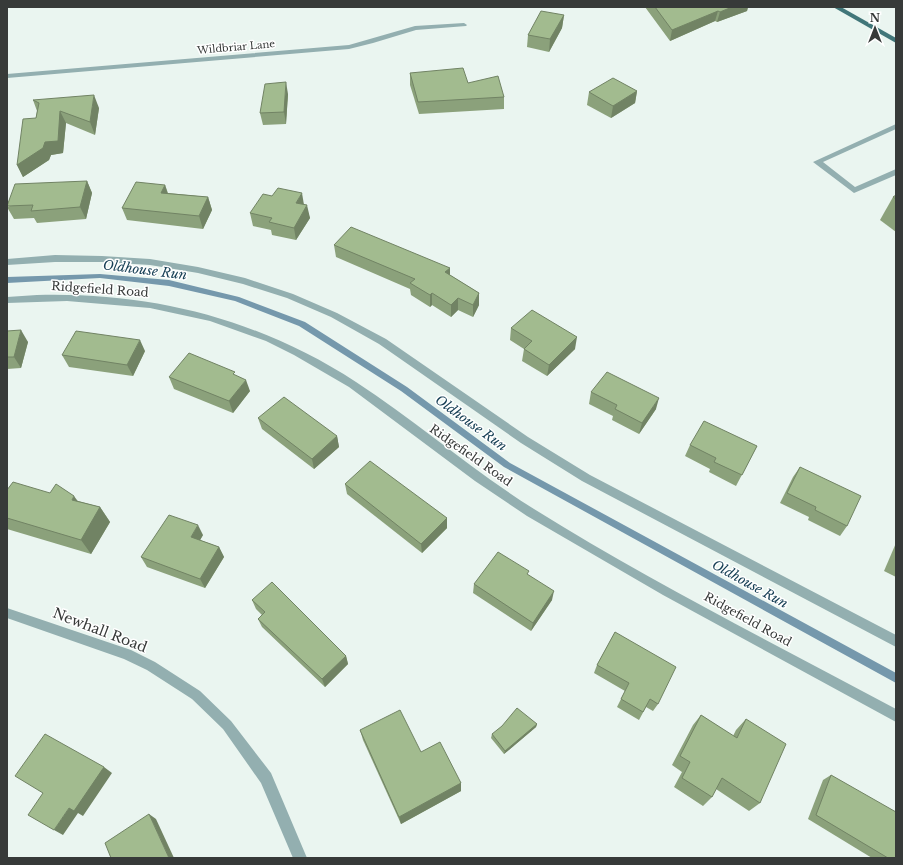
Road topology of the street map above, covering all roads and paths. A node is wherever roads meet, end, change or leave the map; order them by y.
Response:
1 (836, 7) edge
2 (464, 25) dead end
3 (896, 41) edge
4 (7, 76) edge
5 (896, 126) edge
6 (896, 172) edge
7 (7, 262) edge
8 (7, 300) edge
9 (7, 613) edge
10 (896, 641) edge
11 (896, 716) edge
12 (300, 858) edge

1 - 3 main road
2 - 4 street, Wildbriar Lane
5 - 6 street
7 - 10 street
8 - 11 street, Ridgefield Road
9 - 12 street, Newhall Road

